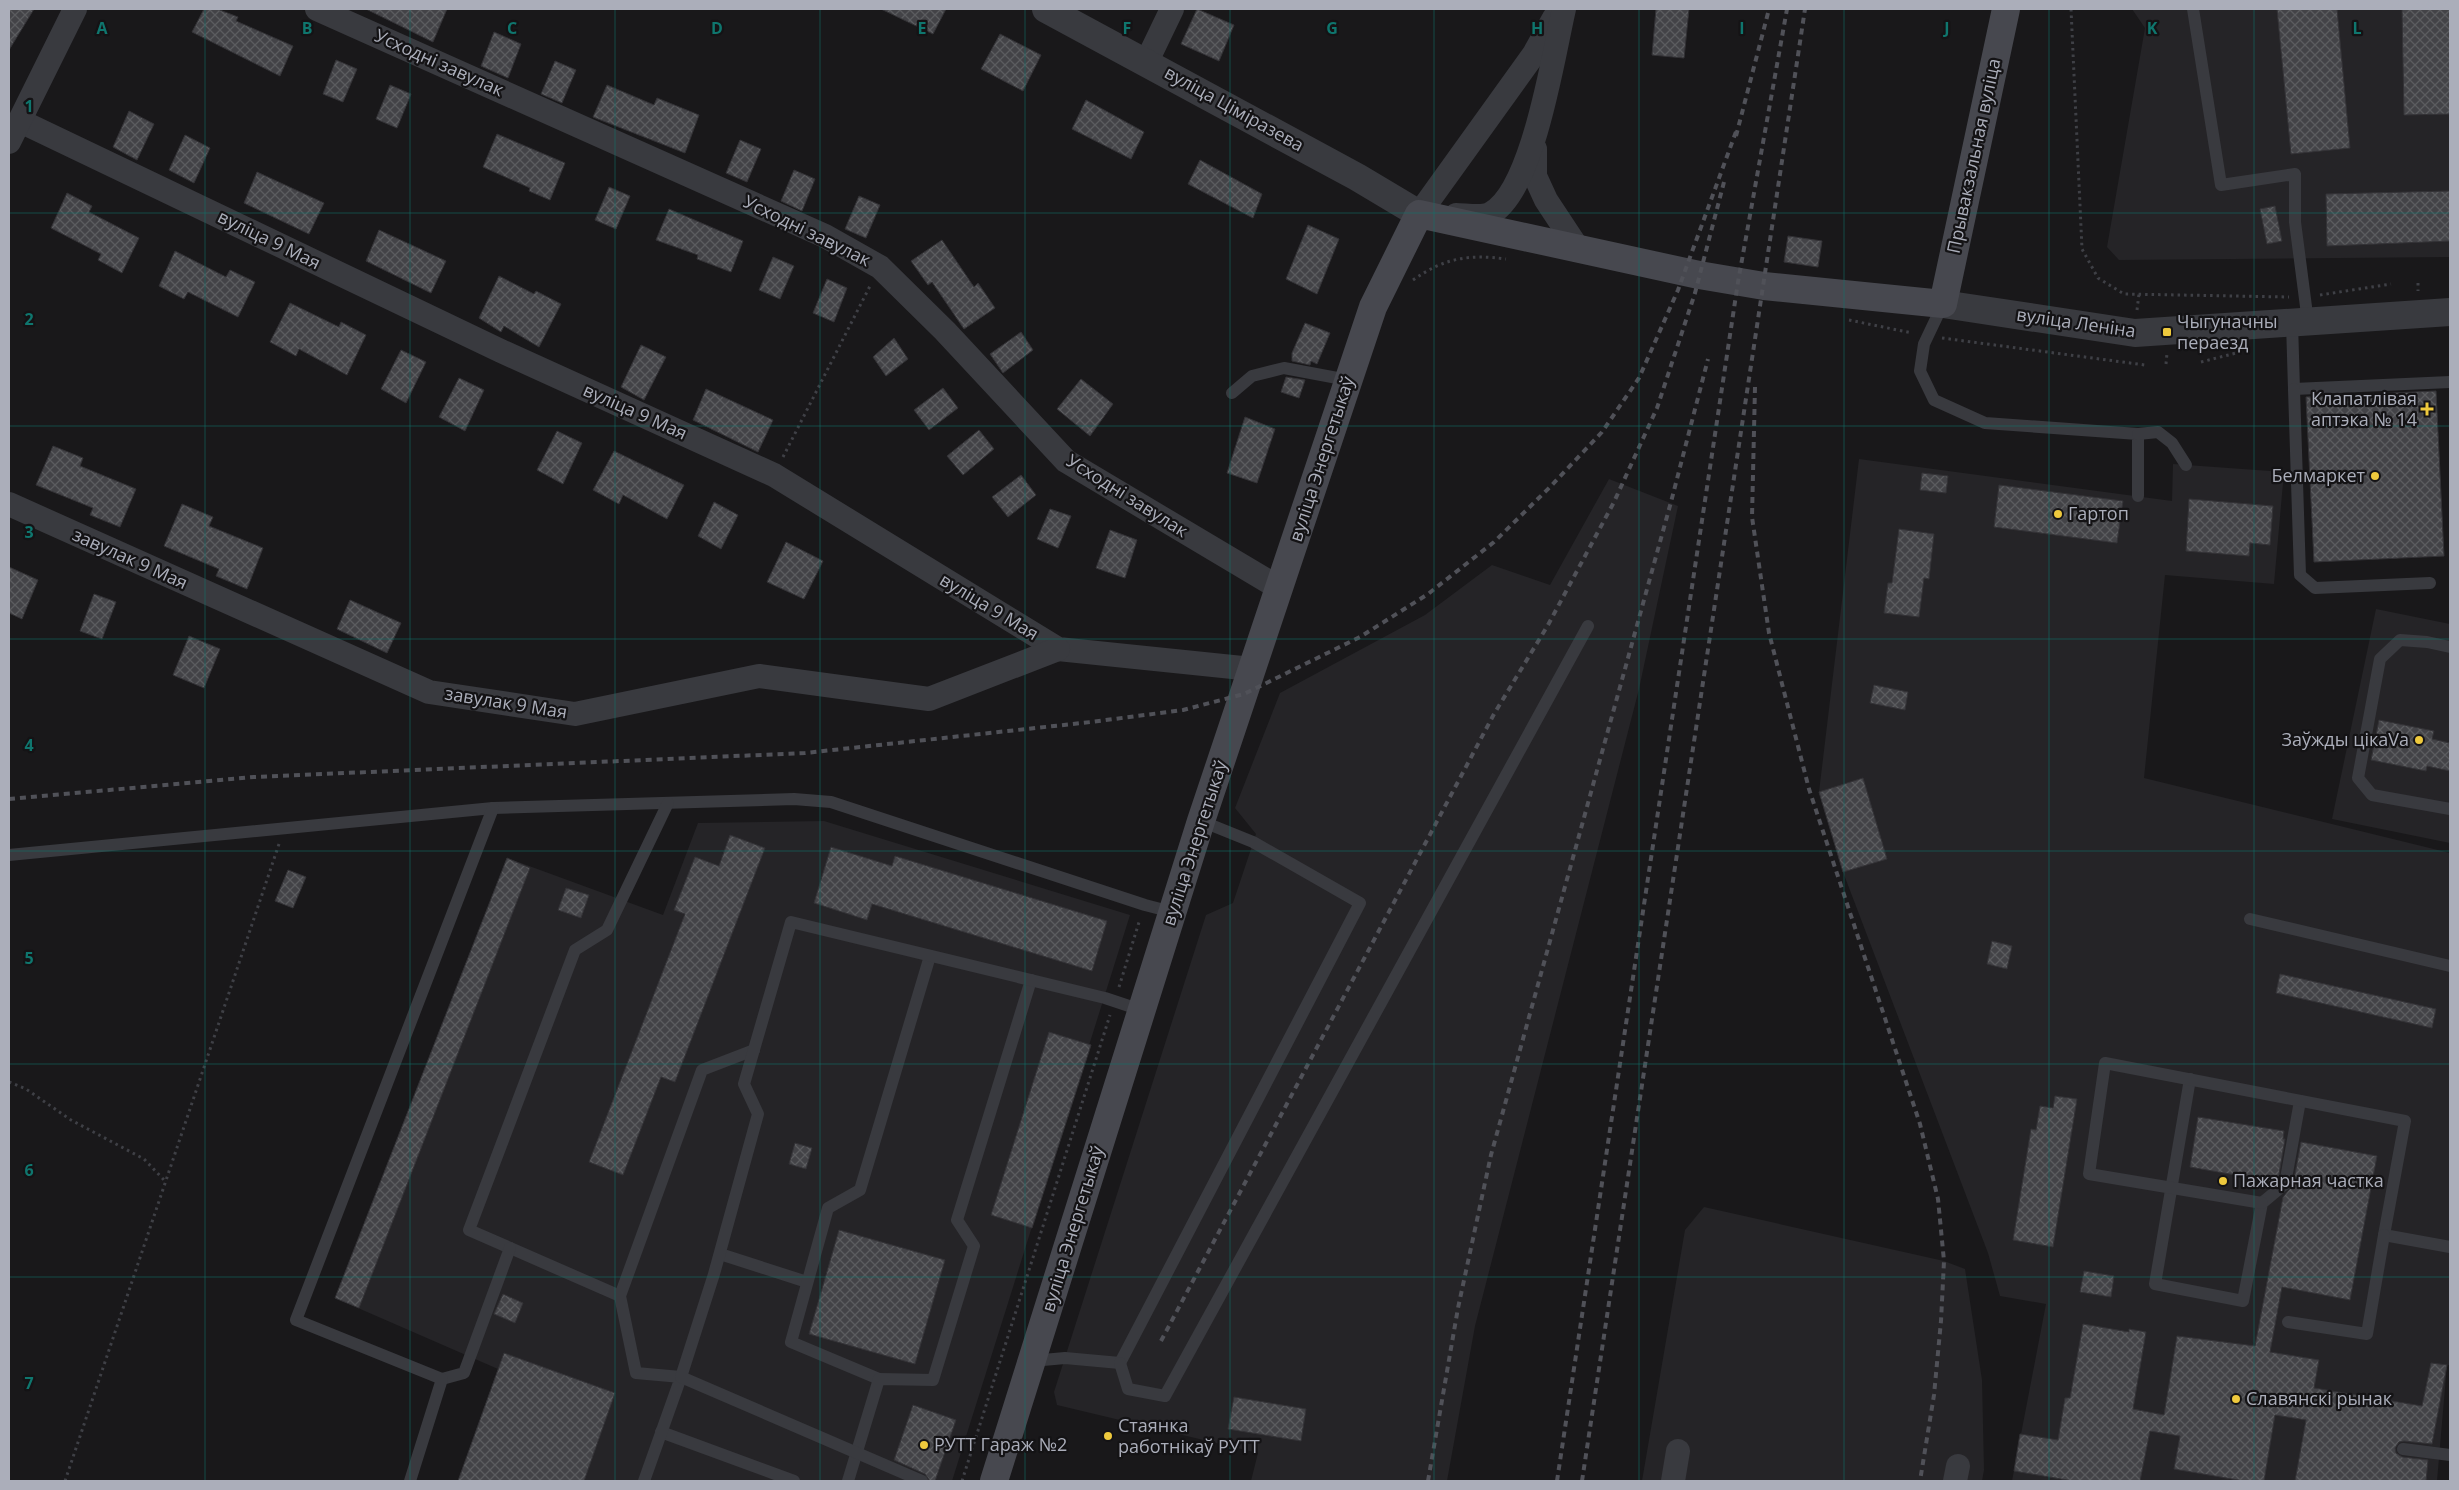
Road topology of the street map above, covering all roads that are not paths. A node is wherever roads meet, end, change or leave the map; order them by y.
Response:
1 (75, 9) edge
2 (317, 9) edge
3 (1046, 9) edge
4 (1172, 9) edge
5 (1558, 9) edge
6 (1564, 9) edge
7 (2006, 9) edge
8 (2193, 9) edge
9 (1147, 61) junction
10 (20, 121) junction
11 (1534, 136) junction
12 (9, 142) edge
13 (1419, 214) junction
14 (1579, 250) junction
15 (1942, 304) junction
16 (2450, 312) edge
17 (2302, 314) junction
18 (1348, 380) junction
19 (2450, 382) edge
20 (2294, 389) junction
21 (1232, 393) dead end
22 (2138, 434) junction
23 (2186, 465) dead end
24 (2138, 496) dead end
25 (9, 504) edge
26 (2430, 583) dead end
27 (1279, 588) junction
28 (1588, 626) dead end
29 (2450, 647) edge
30 (1058, 649) junction
31 (1252, 669) junction
32 (668, 803) junction
33 (493, 808) junction
34 (2450, 809) edge
35 (1201, 821) junction
36 (9, 855) edge
37 (1172, 912) junction
38 (2250, 918) dead end
39 (930, 956) junction
40 (2450, 966) edge
41 (1031, 980) junction
42 (1141, 1010) junction
43 (754, 1050) junction
44 (2190, 1079) junction
45 (2300, 1101) junction
46 (2172, 1188) junction
47 (2262, 1203) junction
48 (2384, 1235) junction
49 (2450, 1247) edge
50 (510, 1248) junction
51 (720, 1254) junction
52 (807, 1282) junction
53 (620, 1296) junction
54 (2288, 1322) dead end
55 (1032, 1360) junction
56 (1120, 1363) junction
57 (681, 1377) junction
58 (442, 1379) junction
59 (879, 1379) junction
60 (661, 1432) junction
61 (2403, 1449) dead end
62 (1678, 1451) dead end
63 (856, 1454) junction
64 (2450, 1455) edge
65 (410, 1481) edge
66 (644, 1481) edge
67 (794, 1481) edge
68 (848, 1481) edge
69 (922, 1481) edge
70 (994, 1481) edge
71 (1673, 1481) edge

1 - 10 street
2 - 27 street, Усходні завулак
3 - 9 street, вуліца Ціміразева
4 - 9 street
5 - 13 street
6 - 11 street
7 - 15 main road, Прывакзальная вуліца
8 - 17 lane
9 - 13 street, вуліца Ціміразева
10 - 12 street
10 - 30 street, вуліца 9 Мая
11 - 13 street
11 - 14 street
13 - 14 main road
13 - 18 main road, вуліца Энергетыкаў
14 - 15 main road
15 - 17 street, вуліца Леніна
15 - 22 lane
16 - 17 street, вуліца Леніна
17 - 20 lane
18 - 21 lane
18 - 27 main road, вуліца Энергетыкаў
19 - 20 lane
20 - 26 lane
22 - 23 lane
22 - 24 lane
25 - 30 street, завулак 9 Мая
27 - 31 main road, вуліца Энергетыкаў
28 - 56 lane
29 - 34 lane
30 - 31 street, вуліца 9 Мая
31 - 35 main road, вуліца Энергетыкаў
32 - 33 lane
32 - 37 lane
32 - 50 lane
33 - 36 lane
33 - 58 lane
35 - 37 main road, вуліца Энергетыкаў
35 - 56 lane
37 - 42 main road, вуліца Энергетыкаў
38 - 40 lane
39 - 41 lane
39 - 43 lane
39 - 52 lane
41 - 42 lane
41 - 59 lane
42 - 55 main road, вуліца Энергетыкаў
43 - 51 lane
43 - 53 lane
44 - 45 lane
44 - 46 lane
44 - 46 lane
45 - 47 lane
45 - 48 lane
46 - 47 lane
46 - 47 lane
48 - 49 lane
48 - 54 lane
50 - 53 lane
50 - 58 lane
51 - 52 lane
51 - 57 lane
52 - 59 lane
53 - 57 lane
55 - 56 lane
55 - 70 main road, вуліца Энергетыкаў
57 - 60 lane
57 - 63 lane
58 - 65 lane
59 - 63 lane
60 - 66 lane
60 - 67 lane
61 - 64 lane
62 - 71 street
63 - 68 lane
63 - 69 lane

